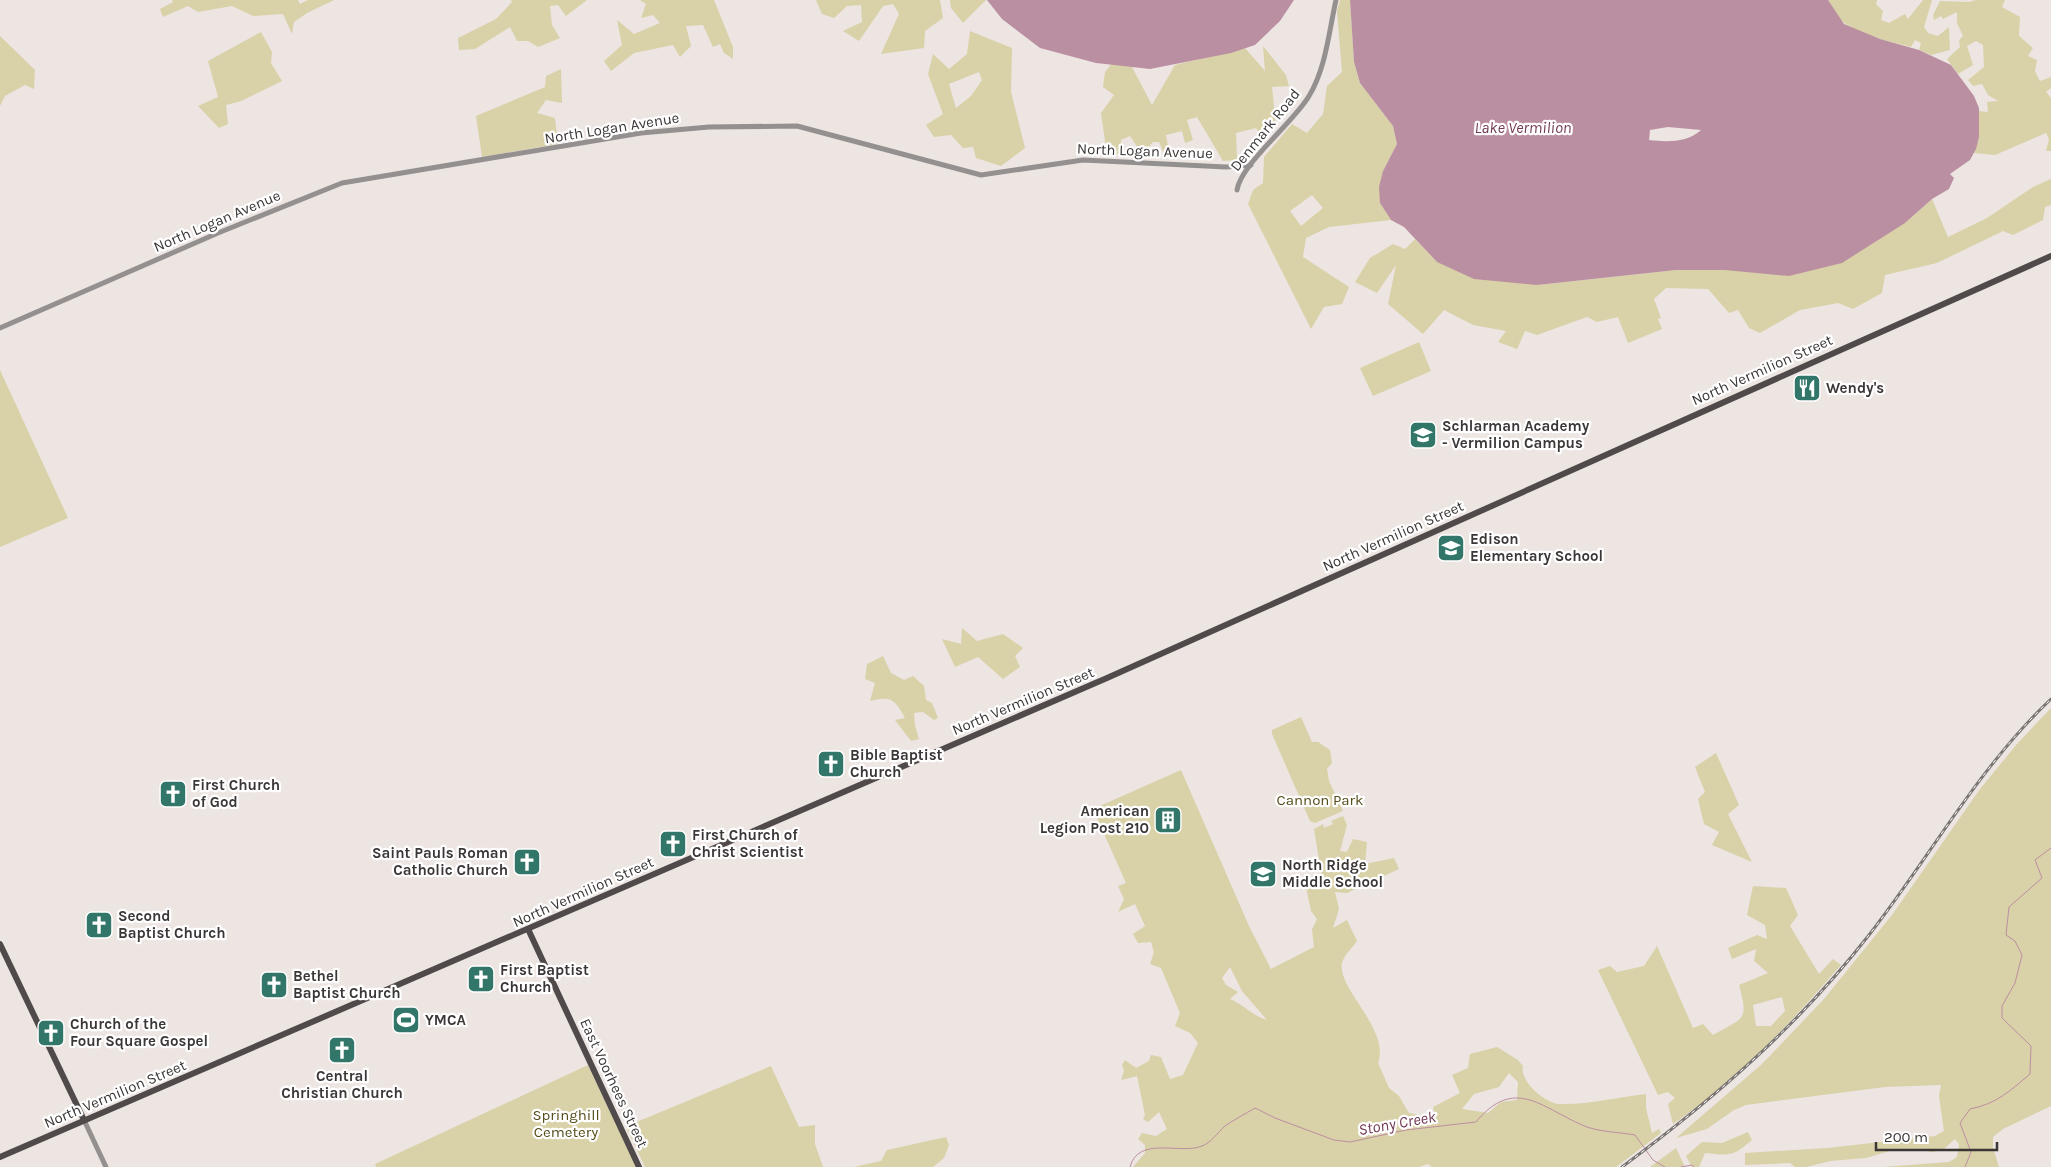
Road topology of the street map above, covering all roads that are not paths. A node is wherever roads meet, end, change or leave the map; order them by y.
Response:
1 (1336, 0) edge
2 (1251, 165) junction
3 (1237, 190) dead end
4 (2051, 256) edge
5 (0, 328) edge
6 (528, 929) junction
7 (0, 944) edge
8 (84, 1120) junction
9 (0, 1157) edge
10 (106, 1167) edge
11 (640, 1167) edge

1 - 2 street, Denmark Road
2 - 3 street, Denmark Road
2 - 5 street, North Logan Avenue
4 - 6 main road, North Vermilion Street
6 - 8 main road, North Vermilion Street
6 - 11 main road, East Voorhees Street
7 - 8 main road
8 - 9 main road, North Vermilion Street
8 - 10 street

